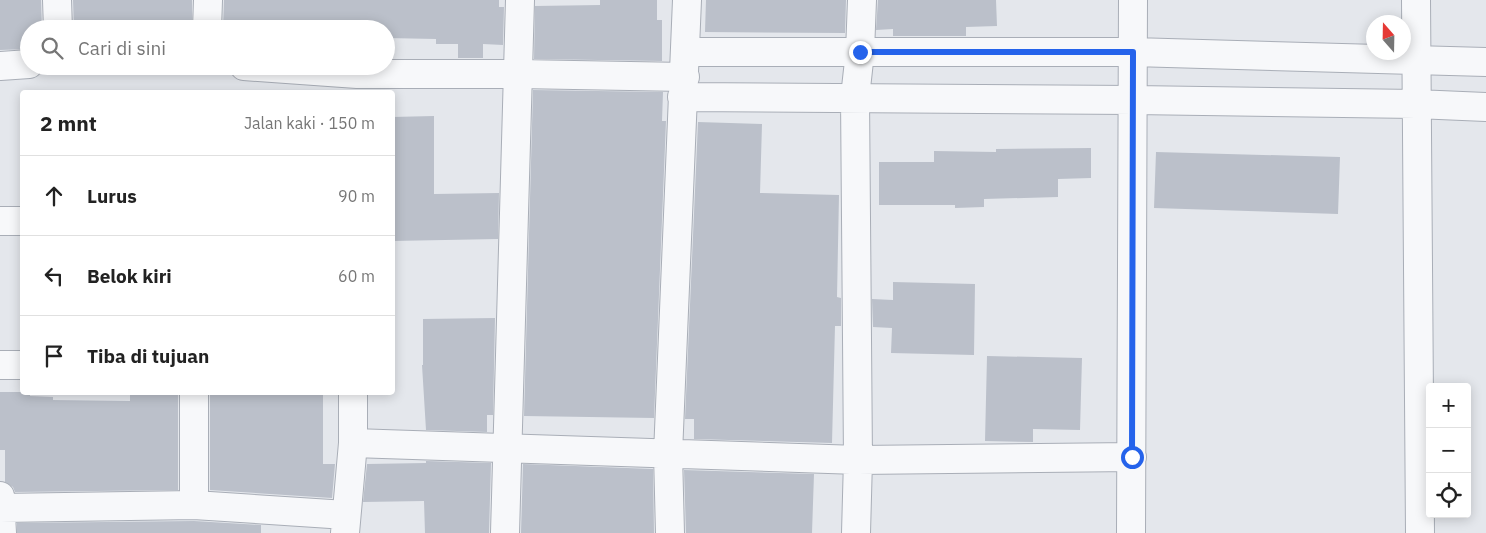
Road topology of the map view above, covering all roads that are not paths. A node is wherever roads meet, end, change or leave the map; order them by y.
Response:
1 (57, 0) edge
2 (208, 0) edge
3 (520, 0) edge
4 (687, 0) edge
5 (862, 0) edge
6 (1134, 0) edge
7 (1416, 0) edge
8 (58, 20) edge
9 (207, 20) edge
10 (860, 52) junction
11 (1133, 52) junction
12 (1416, 59) junction
13 (1486, 62) edge
14 (20, 65) edge
15 (0, 66) edge
16 (518, 74) junction
17 (304, 75) edge
18 (684, 75) junction
19 (357, 83) edge
20 (855, 97) junction
21 (1134, 100) junction
22 (1416, 104) junction
23 (1486, 107) edge
24 (0, 221) edge
25 (20, 221) edge
26 (0, 365) edge
27 (20, 365) edge
28 (194, 395) edge
29 (353, 395) edge
30 (353, 443) junction
31 (507, 448) junction
32 (668, 454) junction
33 (1132, 457) junction
34 (858, 460) junction
35 (194, 505) junction
36 (1, 512) edge
37 (345, 524) edge
38 (505, 533) edge
39 (670, 533) edge
40 (856, 533) edge
41 (1131, 533) edge
42 (1420, 533) edge

1 - 8 street
2 - 9 street
3 - 16 street
4 - 18 street
5 - 10 street
6 - 11 street
7 - 12 street
10 - 11 street
10 - 18 street
10 - 20 street
11 - 12 street
11 - 21 street
12 - 13 street
12 - 22 street
14 - 15 street
16 - 18 street
16 - 19 street
16 - 31 street
17 - 19 street
18 - 20 street
18 - 32 street
20 - 21 street
20 - 34 street
21 - 22 street
21 - 33 street
22 - 23 street
22 - 42 street
24 - 25 street
26 - 27 street
28 - 35 street
29 - 30 street
30 - 31 street
30 - 37 street
31 - 32 street
31 - 38 street
32 - 34 street
32 - 39 street
33 - 34 street
33 - 41 street
34 - 40 street
35 - 36 street
35 - 37 street

